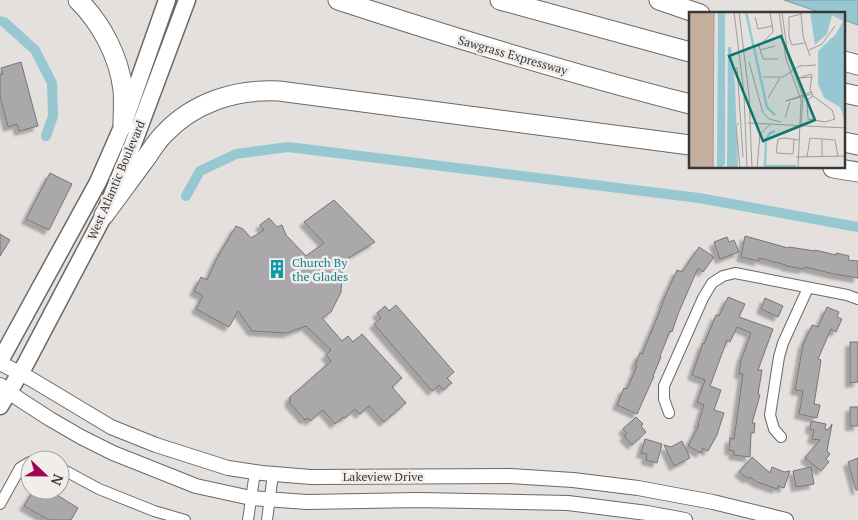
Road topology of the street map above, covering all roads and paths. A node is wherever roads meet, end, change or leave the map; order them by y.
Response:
1 (78, 0) edge
2 (167, 0) edge
3 (187, 0) edge
4 (338, 0) edge
5 (500, 0) edge
6 (659, 0) edge
7 (694, 12) edge
8 (689, 52) edge
9 (846, 62) edge
10 (858, 66) edge
11 (689, 104) edge
12 (123, 125) junction
13 (689, 145) edge
14 (839, 169) edge
15 (858, 172) edge
16 (104, 215) junction
17 (808, 288) junction
18 (858, 299) edge
19 (0, 362) edge
20 (20, 373) junction
21 (5, 388) edge
22 (0, 406) edge
23 (668, 413) dead end
24 (781, 437) dead end
25 (20, 468) edge
26 (255, 472) junction
27 (70, 474) edge
28 (273, 474) junction
29 (252, 498) junction
30 (269, 500) junction
31 (0, 504) edge
32 (185, 520) edge
33 (248, 520) edge
34 (267, 520) edge
35 (685, 520) edge
36 (786, 520) edge

1 - 12 highway
2 - 12 main road, West Atlantic Boulevard
3 - 16 main road, West Atlantic Boulevard
4 - 11 highway, Sawgrass Expressway
5 - 8 highway
6 - 7 highway
9 - 10 highway
12 - 19 main road, West Atlantic Boulevard
13 - 16 highway
14 - 15 highway
16 - 20 main road, West Atlantic Boulevard
17 - 18 street
17 - 23 street
17 - 24 street
19 - 20 street, Lakeview Drive
20 - 21 main road, West Atlantic Boulevard
20 - 26 street, Lakeview Drive
21 - 22 main road, West Atlantic Boulevard
21 - 29 street, Lakeview Drive
25 - 31 street
26 - 28 street, Lakeview Drive
26 - 29 street
27 - 32 street
28 - 30 street
28 - 36 street, Lakeview Drive
29 - 30 street, Lakeview Drive
29 - 33 street
30 - 34 street
30 - 35 street, Lakeview Drive

